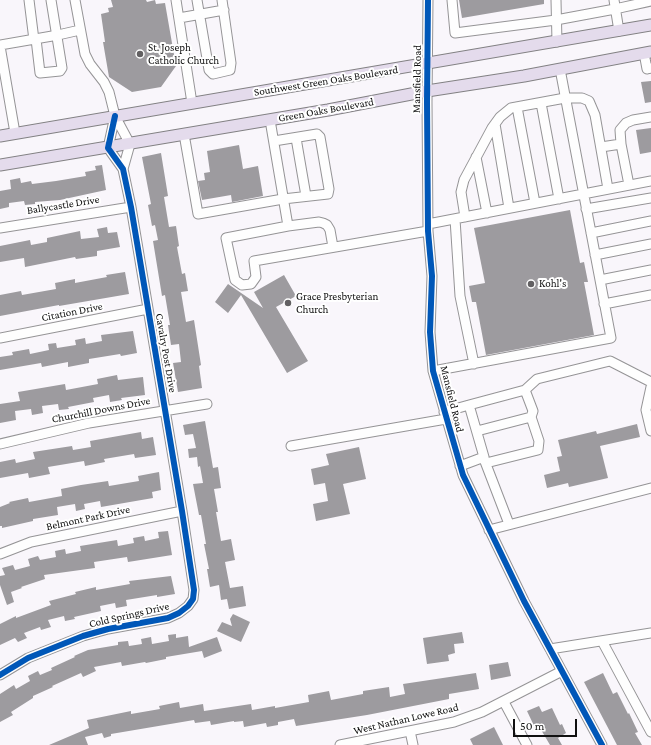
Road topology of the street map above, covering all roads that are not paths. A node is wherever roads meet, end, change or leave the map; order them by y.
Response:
1 (29, 0) edge
2 (51, 0) edge
3 (75, 0) edge
4 (176, 0) edge
5 (197, 0) edge
6 (222, 0) edge
7 (428, 0) edge
8 (452, 0) edge
9 (556, 0) edge
10 (651, 1) edge
11 (614, 5) edge
12 (224, 10) junction
13 (199, 15) junction
14 (178, 18) junction
15 (556, 20) junction
16 (651, 25) edge
17 (80, 30) junction
18 (618, 31) junction
19 (58, 35) junction
20 (35, 39) junction
21 (557, 42) junction
22 (0, 46) edge
23 (647, 53) edge
24 (428, 64) junction
25 (651, 68) edge
26 (560, 69) junction
27 (427, 91) junction
28 (565, 98) junction
29 (5, 102) edge
30 (192, 103) junction
31 (541, 103) junction
32 (517, 107) junction
33 (115, 116) junction
34 (651, 117) edge
35 (270, 120) junction
36 (495, 124) junction
37 (15, 133) junction
38 (184, 134) junction
39 (0, 136) edge
40 (296, 138) junction
41 (274, 142) junction
42 (130, 144) junction
43 (621, 144) junction
44 (601, 147) junction
45 (108, 148) junction
46 (476, 158) junction
47 (0, 166) edge
48 (123, 169) junction
49 (651, 181) edge
50 (629, 185) junction
51 (608, 189) junction
52 (584, 194) junction
53 (306, 196) junction
54 (651, 198) edge
55 (283, 199) junction
56 (559, 199) junction
57 (535, 204) junction
58 (131, 207) junction
59 (509, 208) junction
60 (586, 209) junction
61 (487, 213) junction
62 (465, 217) junction
63 (455, 219) junction
64 (651, 221) edge
65 (288, 226) junction
66 (428, 227) junction
67 (0, 228) edge
68 (591, 233) junction
69 (651, 244) edge
70 (333, 247) junction
71 (595, 255) junction
72 (651, 270) edge
73 (600, 280) junction
74 (651, 295) edge
75 (604, 304) junction
76 (148, 309) junction
77 (0, 338) edge
78 (474, 364) junction
79 (433, 371) junction
80 (651, 382) edge
81 (651, 387) edge
82 (525, 390) junction
83 (207, 404) dead end
84 (469, 406) junction
85 (166, 410) junction
86 (445, 415) junction
87 (531, 417) junction
88 (476, 431) junction
89 (651, 431) edge
90 (0, 444) edge
91 (291, 446) dead end
92 (485, 460) junction
93 (460, 466) junction
94 (651, 488) edge
95 (182, 510) junction
96 (509, 524) junction
97 (489, 530) junction
98 (0, 554) edge
99 (193, 599) joint
100 (651, 633) edge
101 (602, 640) junction
102 (550, 649) junction
103 (562, 671) junction
104 (0, 675) edge
105 (504, 702) junction
106 (410, 731) junction
107 (651, 732) edge
108 (340, 745) edge
109 (413, 745) edge
110 (527, 745) edge
111 (602, 745) edge

1 - 20 street
2 - 19 street
3 - 17 street
4 - 14 street
5 - 13 street
6 - 12 street
7 - 24 street, Mansfield Road
8 - 15 street
9 - 15 street
10 - 11 street
11 - 15 street
11 - 18 street
12 - 13 street
12 - 13 street
13 - 14 street
14 - 30 street
15 - 21 street
16 - 18 main road, Southwest Green Oaks Boulevard
17 - 19 street
17 - 33 street
18 - 21 main road, Southwest Green Oaks Boulevard
19 - 20 street
19 - 20 street
20 - 22 street
21 - 24 main road, Southwest Green Oaks Boulevard
22 - 29 street
23 - 25 street
23 - 26 main road, Green Oaks Boulevard
24 - 27 street, Mansfield Road
24 - 30 main road, Southwest Green Oaks Boulevard
26 - 27 main road, Green Oaks Boulevard
26 - 28 street
27 - 35 main road, Green Oaks Boulevard
27 - 66 street, Mansfield Road
28 - 31 street
28 - 44 street
28 - 52 street
29 - 37 street
30 - 33 main road, Southwest Green Oaks Boulevard
31 - 32 street
31 - 56 street
32 - 36 street
32 - 57 street
33 - 37 main road, Southwest Green Oaks Boulevard
33 - 42 street
33 - 45 street
34 - 43 street
35 - 38 main road, Green Oaks Boulevard
35 - 41 street
36 - 46 street
36 - 59 street
37 - 39 main road, Southwest Green Oaks Boulevard
38 - 42 main road, Green Oaks Boulevard
38 - 55 street
40 - 41 street
40 - 53 street
40 - 53 street
41 - 55 street
42 - 45 main road, Green Oaks Boulevard
42 - 48 street, Cavalry Post Drive
43 - 44 street
43 - 50 street
44 - 51 street
45 - 47 main road, Green Oaks Boulevard
45 - 48 street, Cavalry Post Drive
46 - 61 street
46 - 62 street
48 - 58 street, Cavalry Post Drive
49 - 50 street
50 - 51 street
51 - 52 street
52 - 56 street
52 - 60 street
53 - 55 street
54 - 60 street
55 - 65 street
56 - 57 street
57 - 59 street
58 - 67 street, Ballycastle Drive
58 - 76 street, Cavalry Post Drive
59 - 61 street
60 - 68 street
61 - 62 street
62 - 63 street
63 - 66 street
63 - 78 street
64 - 68 street
65 - 70 street
65 - 70 street
66 - 70 street
66 - 79 street, Mansfield Road
68 - 71 street
69 - 71 street
71 - 73 street
72 - 73 street
73 - 75 street
74 - 75 street
75 - 78 street
76 - 77 street, Citation Drive
76 - 85 street, Cavalry Post Drive
78 - 79 street
79 - 86 street, Mansfield Road
80 - 82 street
81 - 89 street
82 - 84 street
82 - 87 street
83 - 85 street, Churchill Downs Drive
84 - 86 street
84 - 88 street
85 - 90 street, Churchill Downs Drive
85 - 95 street, Cavalry Post Drive
86 - 91 street
86 - 93 street, Mansfield Road
87 - 88 street
87 - 92 street
88 - 92 street
92 - 93 street
92 - 96 street
93 - 97 street, Mansfield Road
94 - 96 street
95 - 98 street, Belmont Park Drive
95 - 99 street, Cavalry Post Drive
96 - 97 street
97 - 102 street, Mansfield Road
99 - 104 street, Cold Springs Drive
100 - 101 street
101 - 102 street
101 - 107 street
102 - 103 street, Mansfield Road
103 - 105 street, West Nathan Lowe Road
103 - 111 street, Mansfield Road
105 - 106 street, West Nathan Lowe Road
105 - 110 street
106 - 108 street, West Nathan Lowe Road
106 - 109 street

